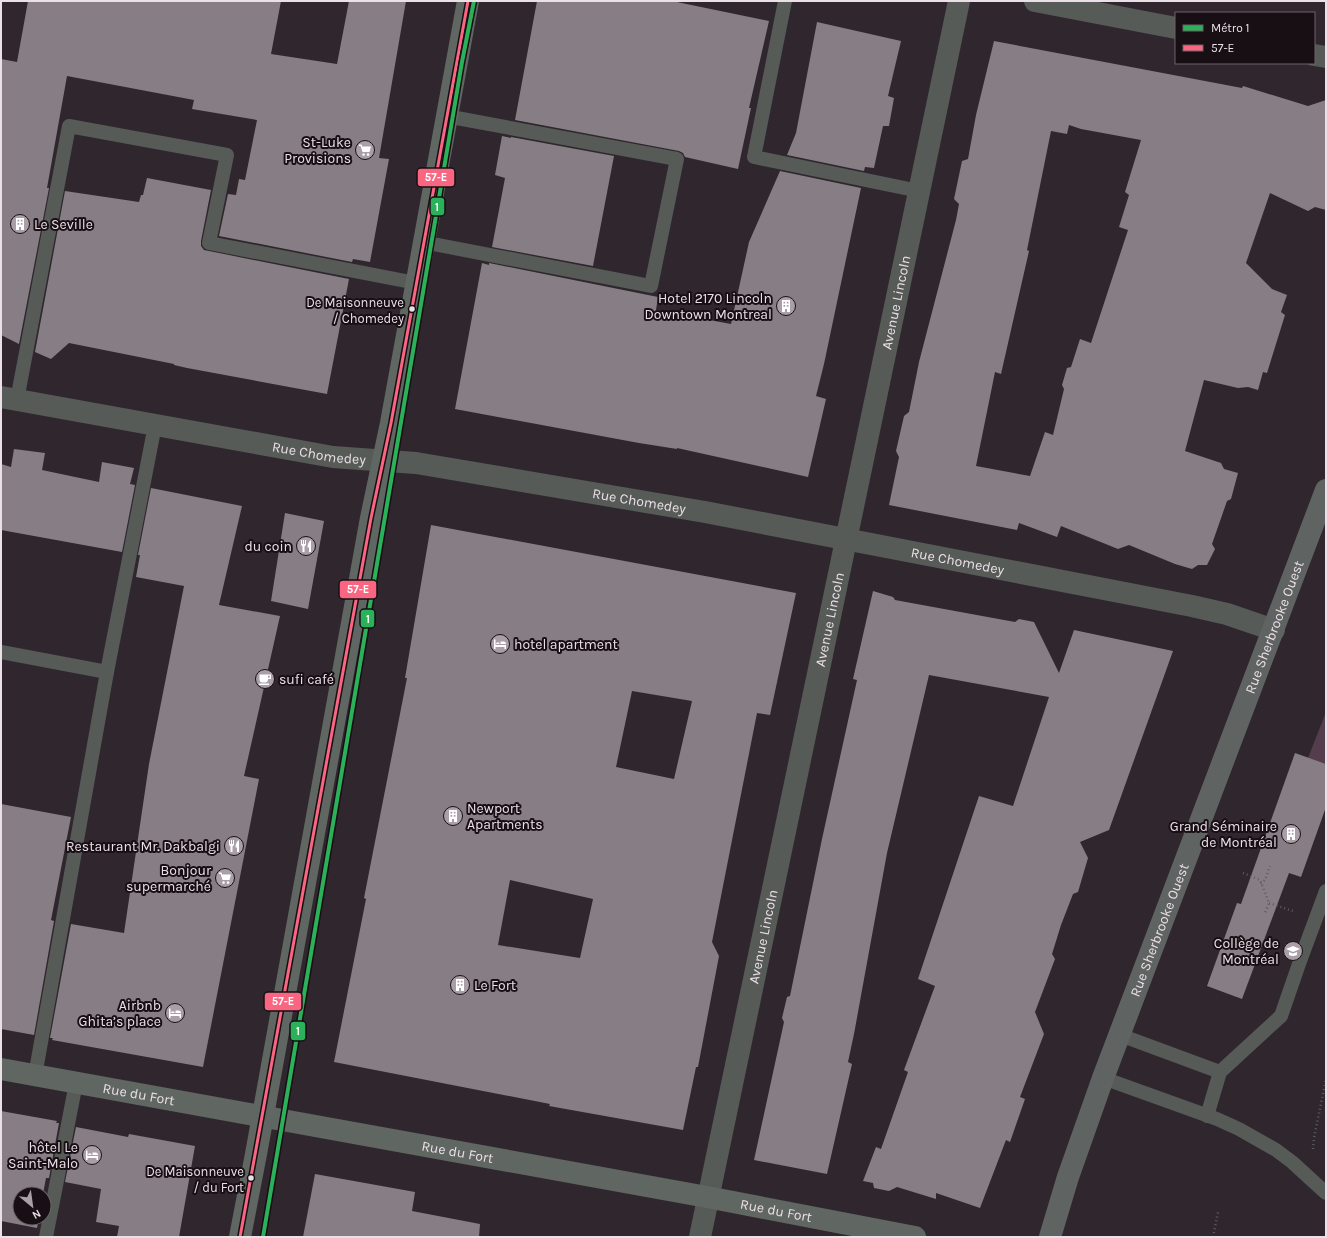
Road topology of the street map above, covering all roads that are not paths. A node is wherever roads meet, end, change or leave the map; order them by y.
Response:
1 (468, 1) edge
2 (785, 1) edge
3 (959, 1) edge
4 (1035, 1) edge
5 (1175, 28) edge
6 (1315, 55) edge
7 (1326, 57) edge
8 (446, 116) junction
9 (919, 191) junction
10 (423, 242) junction
11 (416, 283) junction
12 (9, 398) edge
13 (155, 424) junction
14 (383, 461) junction
15 (1326, 490) edge
16 (846, 540) junction
17 (1274, 630) junction
18 (1, 652) edge
19 (107, 672) junction
20 (1326, 891) edge
21 (1120, 1035) junction
22 (1, 1069) edge
23 (1220, 1072) junction
24 (35, 1076) junction
25 (1104, 1078) junction
26 (76, 1083) junction
27 (1207, 1116) junction
28 (263, 1117) junction
29 (1326, 1193) edge
30 (707, 1197) junction
31 (46, 1237) edge
32 (240, 1237) edge
33 (700, 1237) edge
34 (915, 1237) edge
35 (1050, 1237) edge

1 - 8 street
2 - 9 lane
3 - 9 street, Avenue Lincoln
4 - 5 street
6 - 7 street
8 - 10 street
8 - 10 lane
9 - 16 street, Avenue Lincoln
10 - 11 street
11 - 12 lane
11 - 14 street
12 - 13 street, Rue Chomedey
13 - 14 street, Rue Chomedey
13 - 19 lane
14 - 16 street, Rue Chomedey
14 - 28 street
15 - 17 main road, Rue Sherbrooke Ouest
16 - 17 street, Rue Chomedey
16 - 30 street, Avenue Lincoln
17 - 21 main road, Rue Sherbrooke Ouest
18 - 19 lane
19 - 24 lane
20 - 23 lane
21 - 23 lane
21 - 25 main road, Rue Sherbrooke Ouest
22 - 24 street, Rue du Fort
23 - 27 lane
24 - 26 street, Rue du Fort
25 - 27 lane
25 - 35 main road, Rue Sherbrooke Ouest
26 - 28 street, Rue du Fort
26 - 31 lane
27 - 29 lane
28 - 30 street, Rue du Fort
28 - 32 street
30 - 33 street, Avenue Lincoln
30 - 34 street, Rue du Fort

